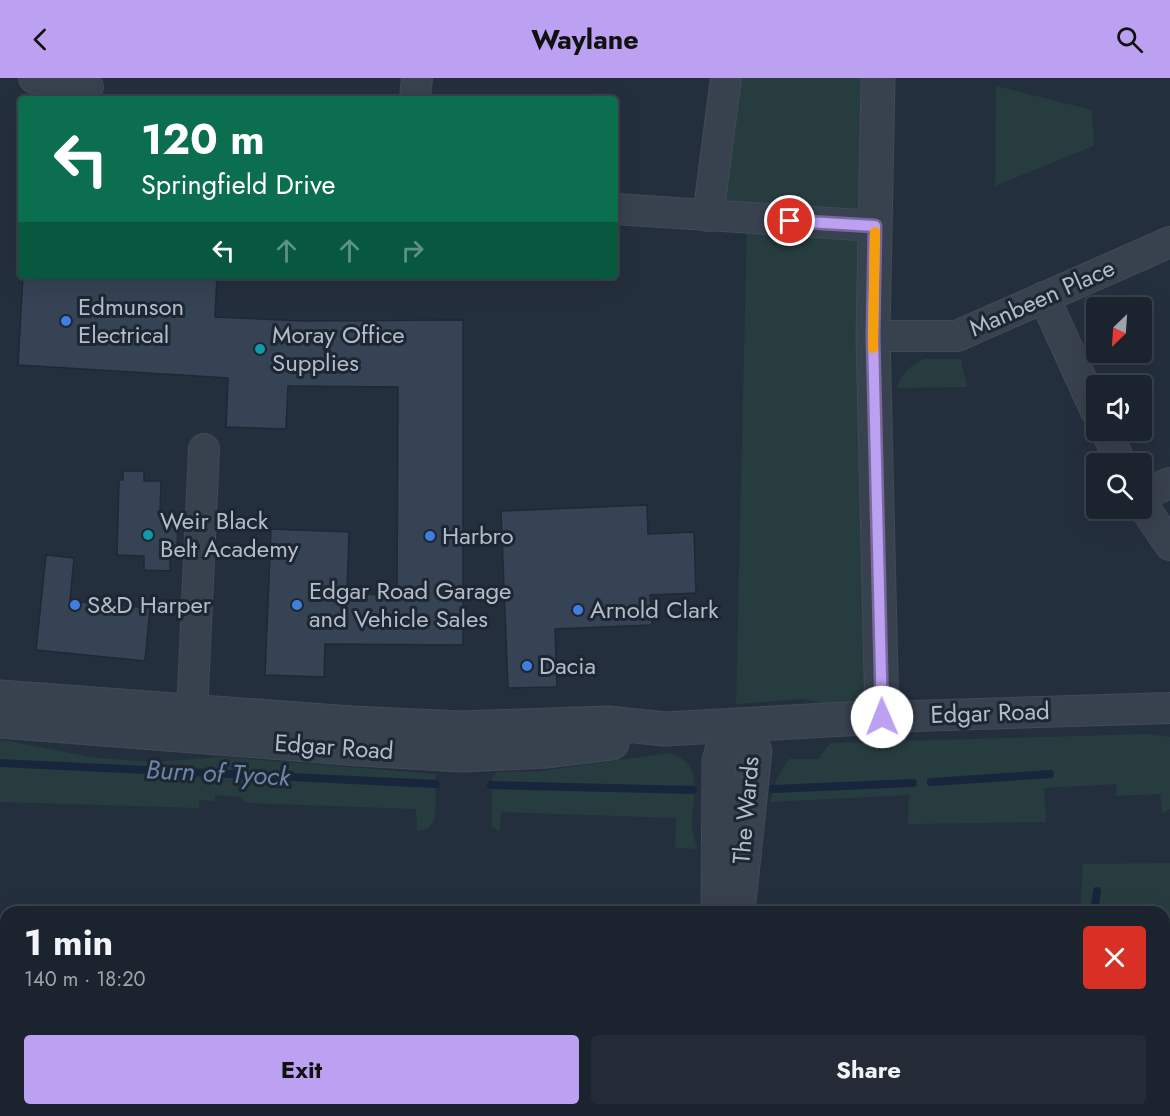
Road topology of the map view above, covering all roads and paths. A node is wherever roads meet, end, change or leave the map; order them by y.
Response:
1 (34, 78) edge
2 (417, 78) edge
3 (726, 78) edge
4 (878, 78) edge
5 (88, 87) dead end
6 (415, 96) edge
7 (618, 209) edge
8 (708, 216) junction
9 (875, 226) junction
10 (1170, 242) edge
11 (1044, 297) junction
12 (873, 336) junction
13 (1086, 389) edge
14 (204, 449) dead end
15 (1170, 483) edge
16 (1152, 491) edge
17 (1152, 519) edge
18 (1170, 545) edge
19 (0, 697) edge
20 (1170, 708) edge
21 (882, 717) junction
22 (0, 721) edge
23 (191, 723) junction
24 (677, 728) junction
25 (747, 738) junction
26 (719, 761) junction
27 (717, 906) edge
28 (738, 906) edge

1 - 5 street
2 - 6 street
3 - 8 street
4 - 9 street
7 - 8 street
8 - 9 street
9 - 12 street
10 - 11 street, Manbeen Place
11 - 12 street, Manbeen Place
11 - 13 street
12 - 21 street
14 - 23 street
15 - 16 street
17 - 18 street
19 - 23 street, Edgar Road
20 - 21 street, Edgar Road
21 - 25 street, Edgar Road
22 - 23 street, Edgar Road
23 - 24 street, Edgar Road
24 - 25 street, Edgar Road
24 - 26 street
25 - 26 street, The Wards
25 - 28 street, The Wards
26 - 27 street, The Wards

